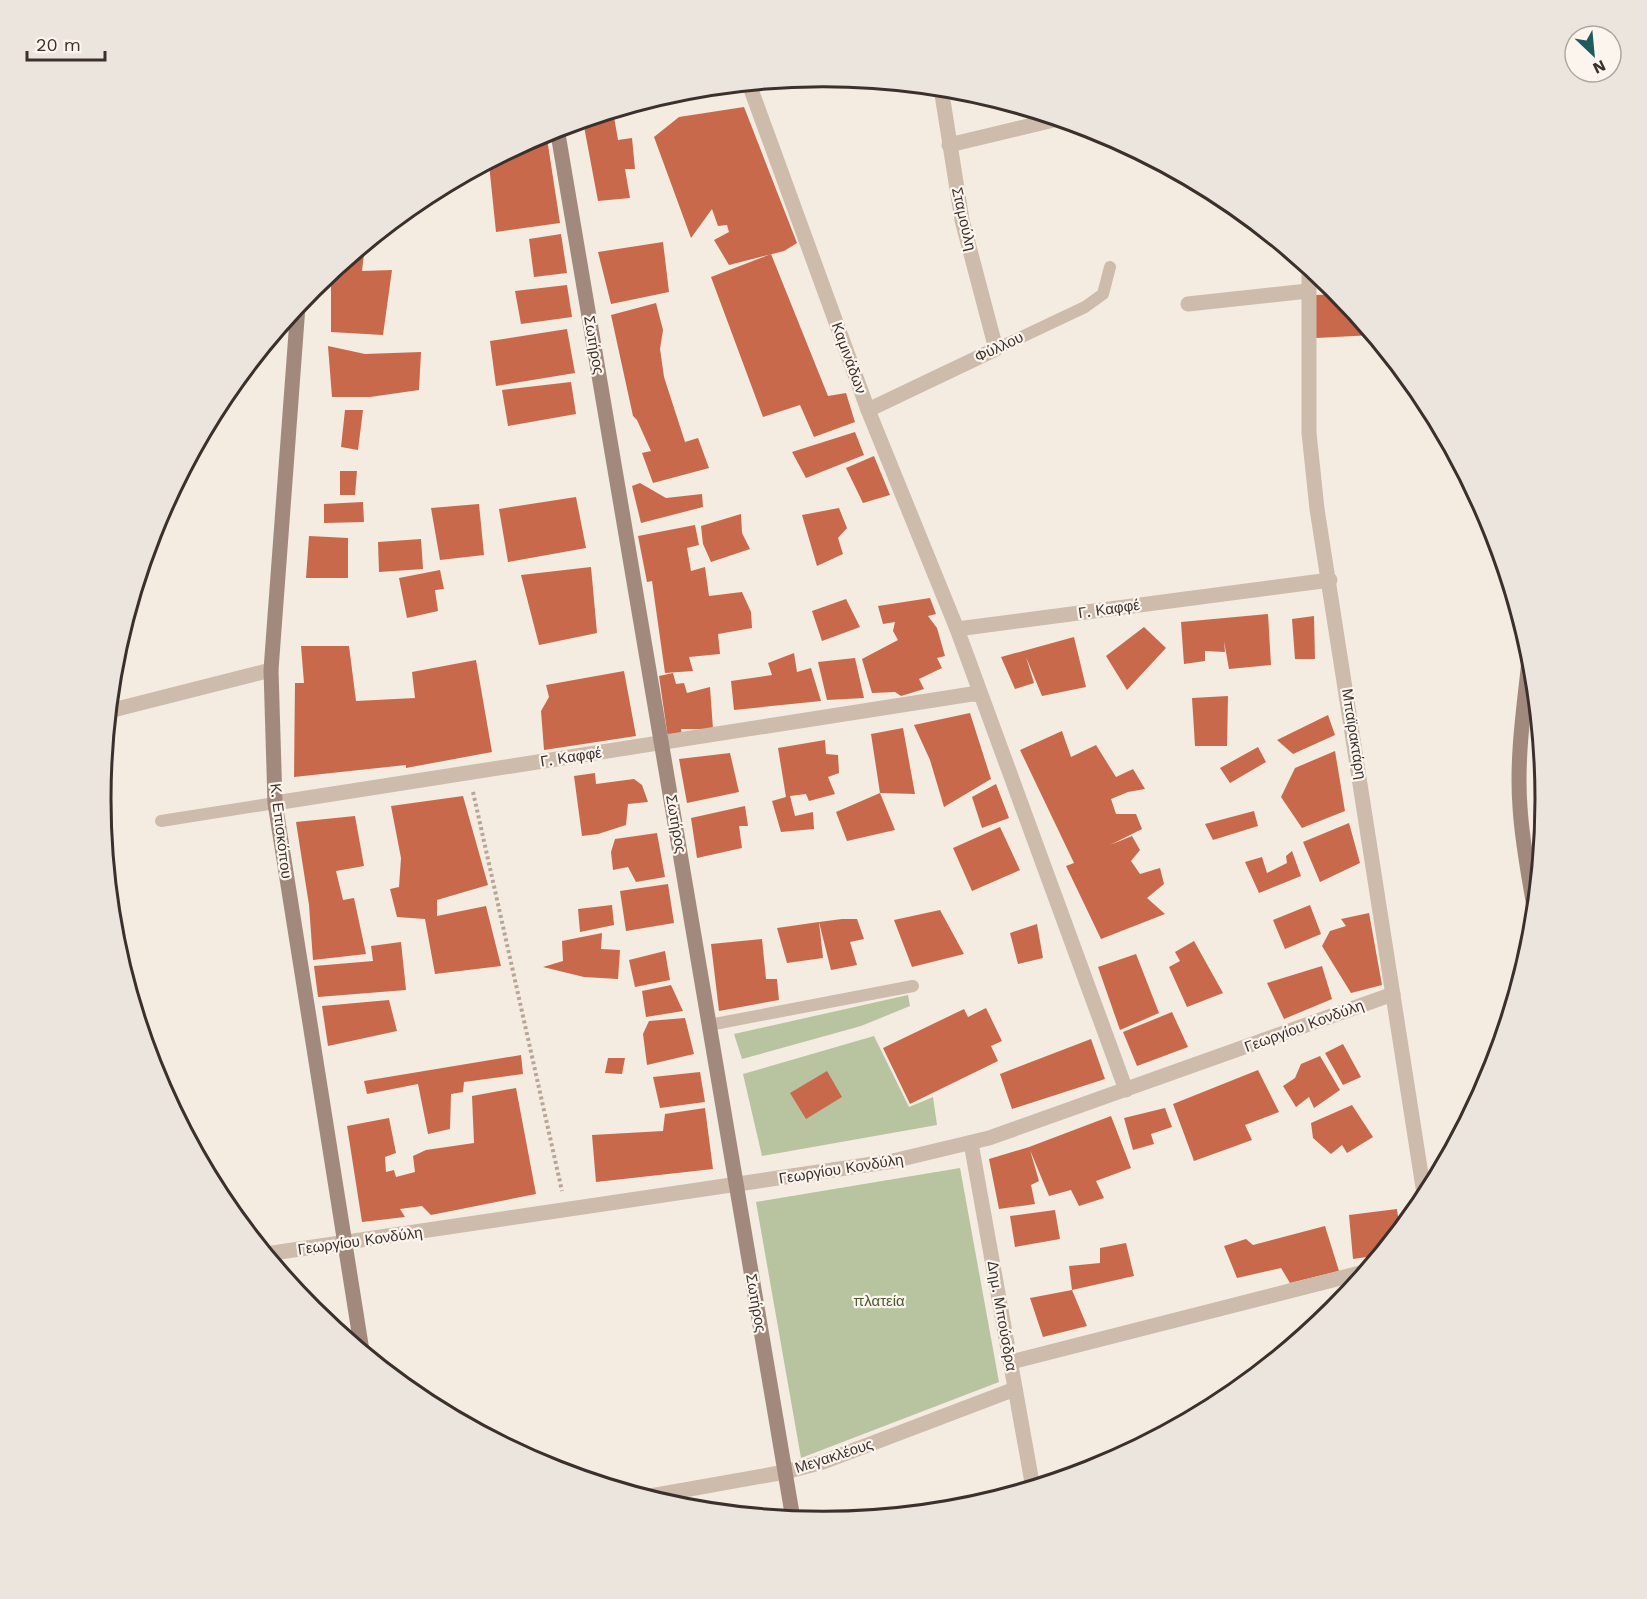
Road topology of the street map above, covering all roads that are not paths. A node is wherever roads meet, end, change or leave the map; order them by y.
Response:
1 (752, 91) edge
2 (942, 97) edge
3 (1045, 122) edge
4 (559, 138) edge
5 (949, 145) junction
6 (1110, 267) dead end
7 (1310, 280) edge
8 (1308, 291) junction
9 (1188, 304) dead end
10 (297, 321) edge
11 (996, 349) junction
12 (868, 410) junction
13 (1330, 580) junction
14 (957, 629) junction
15 (271, 670) junction
16 (1526, 686) edge
17 (981, 694) junction
18 (117, 709) edge
19 (662, 744) junction
20 (274, 803) junction
21 (160, 821) dead end
22 (1531, 886) edge
23 (913, 986) dead end
24 (1394, 994) junction
25 (709, 1025) junction
26 (1126, 1090) junction
27 (971, 1143) junction
28 (737, 1185) junction
29 (1423, 1185) edge
30 (344, 1243) junction
31 (275, 1253) edge
32 (1355, 1273) edge
33 (360, 1340) edge
34 (1011, 1362) junction
35 (1015, 1389) junction
36 (785, 1472) junction
37 (1032, 1481) edge
38 (664, 1494) edge
39 (791, 1511) edge

1 - 12 street, Καμινάδων
2 - 5 street, Σταμούλη
3 - 5 street
4 - 19 street, Σωτήρος
5 - 11 street, Σταμούλη
6 - 11 lane, Φύλλου
7 - 8 street, Μπαϊρακτάρη
8 - 9 street
8 - 13 street, Μπαϊρακτάρη
10 - 15 street, Κ. Επισκόπου
11 - 12 street, Φύλλου
12 - 14 street, Καμινάδων
13 - 14 street, Γ. Καφφέ
13 - 24 street, Μπαϊρακτάρη
14 - 17 street
15 - 18 street
15 - 20 street, Κ. Επισκόπου
16 - 22 street
17 - 19 street, Γ. Καφφέ
17 - 26 street
19 - 20 street, Γ. Καφφέ
19 - 25 street, Σωτήρος
20 - 21 lane, Γ. Καφφέ
20 - 30 street, Κ. Επισκόπου
23 - 25 lane
24 - 26 street, Γεωργίου Κονδύλη
24 - 29 street, Μπαϊρακτάρη
25 - 28 street, Σωτήρος
26 - 27 street, Γεωργίου Κονδύλη
27 - 28 street, Γεωργίου Κονδύλη
27 - 34 street, Δημ. Μπούσδρα
28 - 30 street, Γεωργίου Κονδύλη
28 - 36 street, Σωτήρος
30 - 31 street, Γεωργίου Κονδύλη
30 - 33 street, Κ. Επισκόπου
32 - 34 street
34 - 35 street, Δημ. Μπούσδρα
35 - 36 street, Μεγακλέους
35 - 37 street, Δημ. Μπούσδρα
36 - 38 street, Μεγακλέους
36 - 39 street, Σωτήρος

